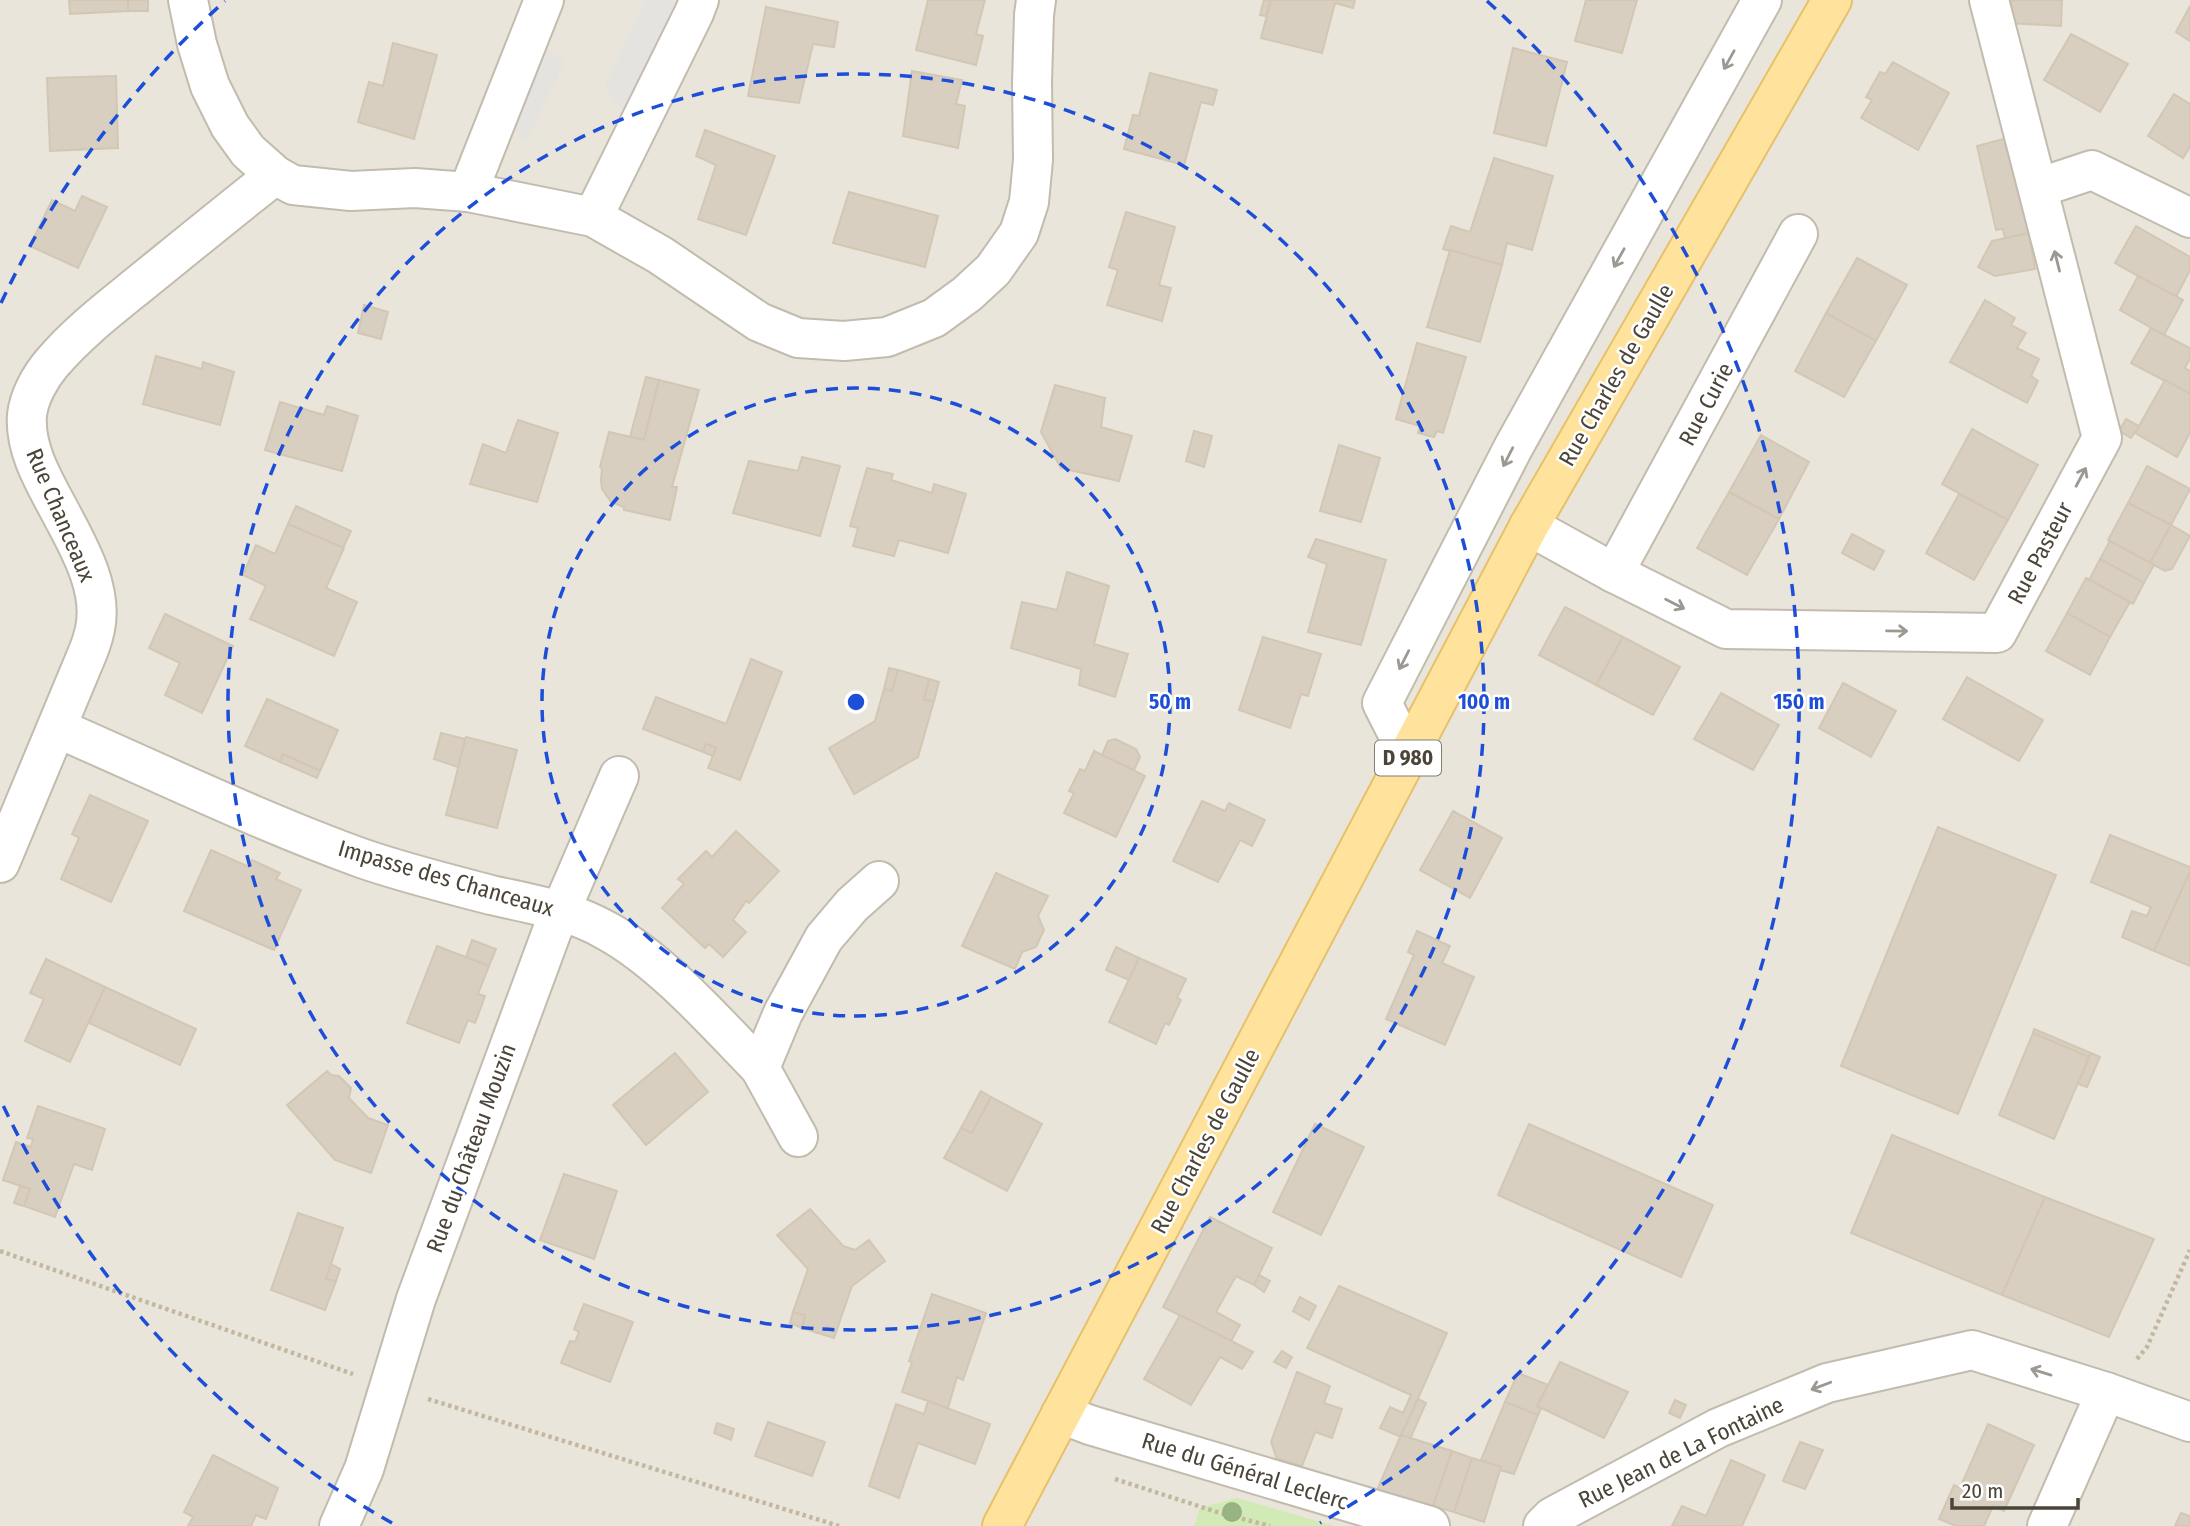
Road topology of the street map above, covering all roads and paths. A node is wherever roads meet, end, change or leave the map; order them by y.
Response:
1 (188, 0) edge
2 (544, 0) edge
3 (699, 0) edge
4 (1036, 0) edge
5 (1762, 0) edge
6 (1832, 0) edge
7 (1990, 0) edge
8 (275, 175) junction
9 (2038, 188) junction
10 (468, 192) junction
11 (593, 217) junction
12 (2190, 218) edge
13 (1798, 234) dead end
14 (1529, 526) junction
15 (1614, 573) junction
16 (57, 728) junction
17 (1409, 756) junction
18 (619, 776) dead end
19 (0, 863) edge
20 (879, 881) dead end
21 (559, 910) junction
22 (760, 1068) junction
23 (798, 1136) dead end
24 (2190, 1250) edge
25 (2106, 1392) junction
26 (1061, 1414) junction
27 (2190, 1422) edge
28 (340, 1526) edge
29 (1002, 1526) edge
30 (1430, 1526) edge
31 (1543, 1526) edge
32 (2047, 1526) edge

1 - 8 street
2 - 10 street
3 - 11 street
4 - 11 street
5 -> 17 street
6 - 14 main road, Rue Charles de Gaulle / D 980
7 - 9 street, Rue Pasteur
8 - 10 street
8 - 16 street, Rue Chanceaux
9 - 12 street
15 -> 9 street, Rue Pasteur
10 - 11 street
13 - 15 street, Rue Curie
14 - 15 street, Rue Pasteur
14 - 17 main road, Rue Charles de Gaulle / D 980
16 - 19 street, Rue Chanceaux
16 - 21 street, Impasse des Chanceaux
17 - 26 main road, Rue Charles de Gaulle / D 980
18 - 21 street, Rue du Château Mouzin
20 - 22 street
21 - 22 street, Impasse des Chanceaux
21 - 28 street, Rue du Château Mouzin
22 - 23 street, Impasse des Chanceaux
24 - 25 path
25 - 27 street, Rue Jean de La Fontaine
25 -> 31 street, Rue Jean de La Fontaine
25 - 32 street
26 - 29 main road, Rue Charles de Gaulle / D 980
26 - 30 street, Rue du Général Leclerc

